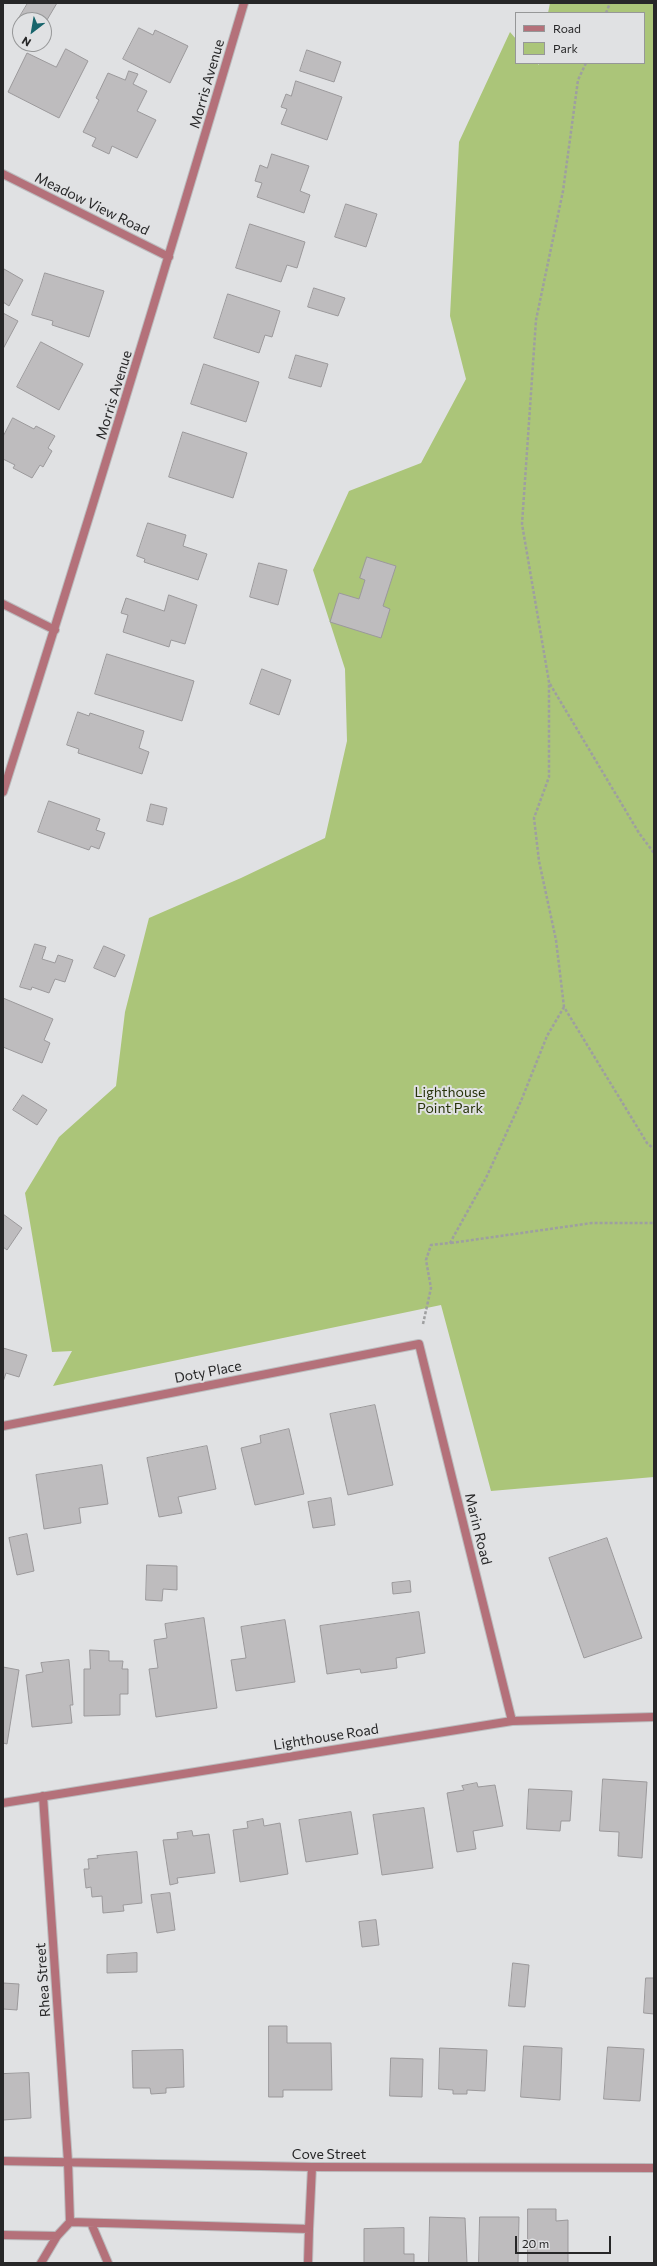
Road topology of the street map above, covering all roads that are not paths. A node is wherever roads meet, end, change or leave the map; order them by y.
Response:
1 (244, 3) edge
2 (3, 174) edge
3 (170, 257) junction
4 (3, 604) edge
5 (55, 630) junction
6 (3, 792) edge
7 (419, 1344) joint
8 (3, 1426) edge
9 (654, 1710) edge
10 (650, 1717) edge
11 (512, 1721) junction
12 (43, 1796) junction
13 (3, 1802) edge
14 (3, 2161) edge
15 (68, 2162) junction
16 (312, 2167) junction
17 (654, 2168) edge
18 (70, 2222) junction
19 (92, 2223) junction
20 (309, 2229) junction
21 (3, 2235) edge
22 (57, 2236) junction
23 (41, 2263) edge
24 (108, 2263) edge
25 (308, 2263) edge

1 - 3 street, Morris Avenue
2 - 3 street, Meadow View Road
3 - 5 street, Morris Avenue
4 - 5 street
5 - 6 street, Morris Avenue
7 - 8 street, Doty Place
7 - 11 street, Marin Road
9 - 10 street
10 - 11 street, Lighthouse Road
11 - 12 street, Lighthouse Road
12 - 13 street, Lighthouse Road
12 - 15 street, Rhea Street
14 - 15 street, Cove Street
15 - 16 street, Cove Street
15 - 18 street, Rhea Street
16 - 17 street, Cove Street
16 - 20 street
18 - 19 street
18 - 22 street
19 - 20 street
19 - 24 street
20 - 25 street
21 - 22 street
22 - 23 street

